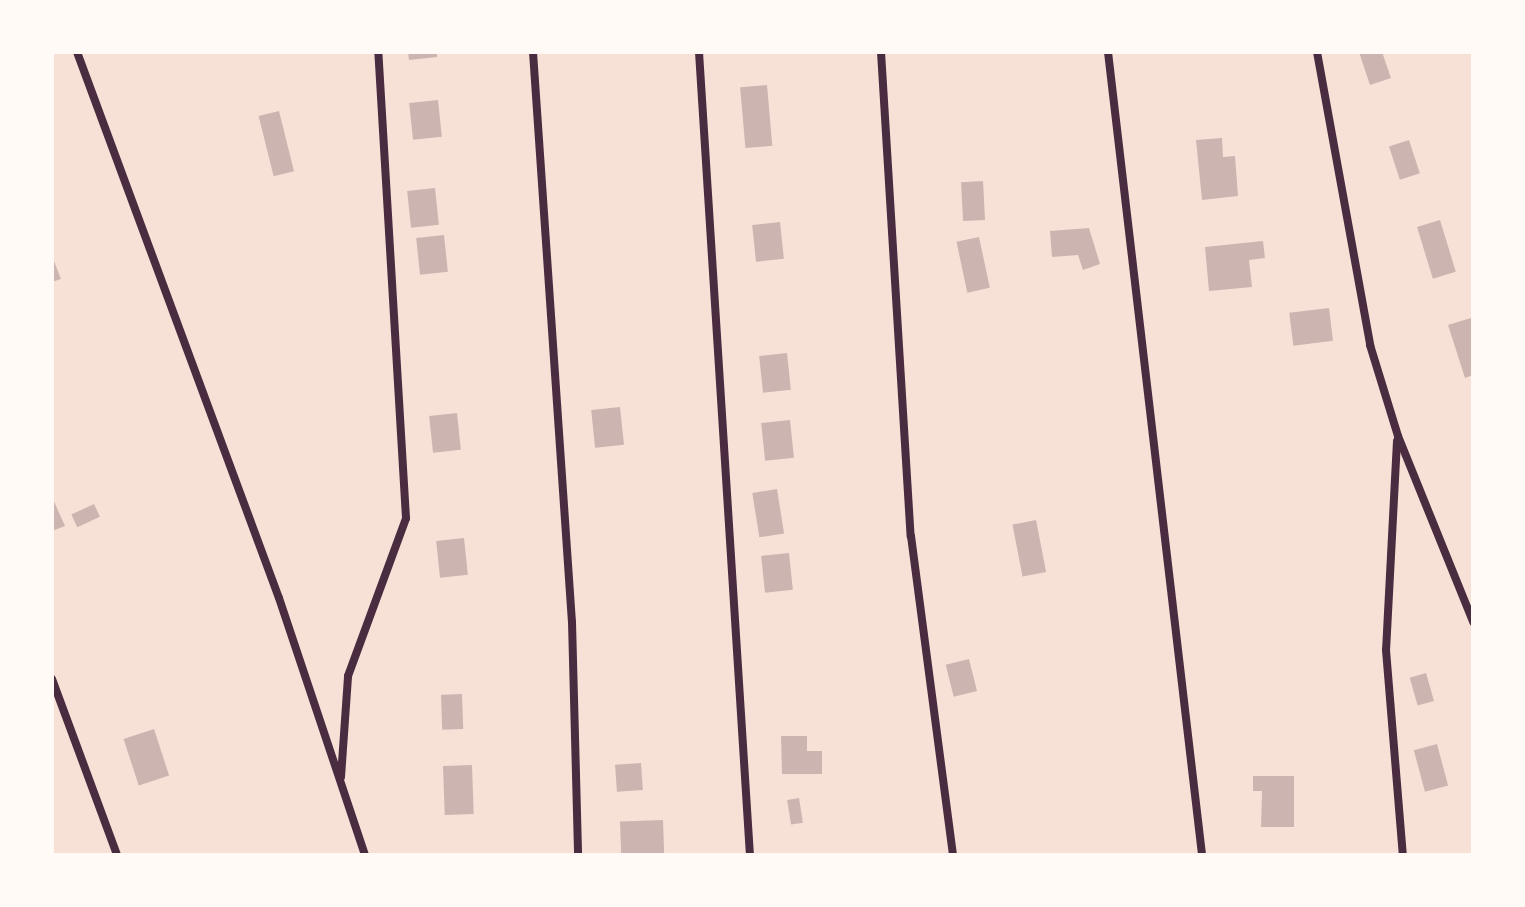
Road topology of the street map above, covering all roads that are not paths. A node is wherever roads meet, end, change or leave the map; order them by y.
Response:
1 (77, 52) edge
2 (378, 52) edge
3 (533, 52) edge
4 (699, 52) edge
5 (881, 52) edge
6 (1108, 52) edge
7 (1317, 52) edge
8 (1398, 436) junction
9 (1473, 622) edge
10 (52, 679) edge
11 (341, 782) junction
12 (117, 855) edge
13 (365, 855) edge
14 (578, 855) edge
15 (750, 855) edge
16 (953, 855) edge
17 (1202, 855) edge
18 (1403, 855) edge

1 - 11 street
2 - 11 street
3 - 14 street
4 - 15 street
5 - 16 street
6 - 17 street
7 - 8 street
8 - 9 street
8 - 18 street
10 - 12 street
11 - 13 street

